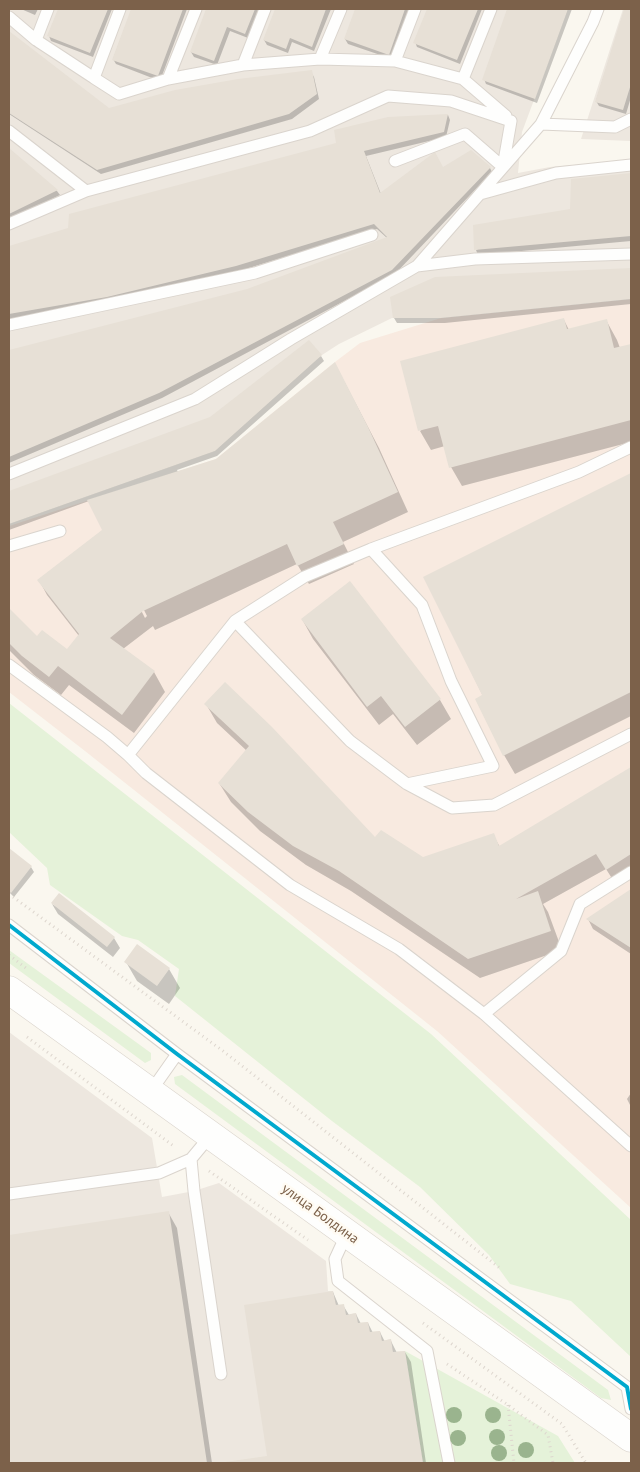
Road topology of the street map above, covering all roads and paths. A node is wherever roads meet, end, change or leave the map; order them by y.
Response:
1 (48, 9) edge
2 (120, 9) edge
3 (196, 9) edge
4 (265, 9) edge
5 (341, 9) edge
6 (415, 9) edge
7 (491, 9) edge
8 (598, 9) edge
9 (9, 17) edge
10 (36, 40) junction
11 (320, 59) junction
12 (395, 61) junction
13 (243, 65) junction
14 (94, 78) junction
15 (168, 79) junction
16 (463, 79) junction
17 (631, 118) edge
18 (511, 121) junction
19 (541, 124) junction
20 (9, 131) edge
21 (394, 161) dead end
22 (631, 165) edge
23 (503, 167) junction
24 (86, 191) junction
25 (480, 194) junction
26 (9, 224) edge
27 (372, 235) dead end
28 (631, 254) edge
29 (417, 266) junction
30 (9, 325) edge
31 (631, 447) edge
32 (9, 474) edge
33 (60, 531) dead end
34 (9, 546) edge
35 (371, 549) junction
36 (235, 621) junction
37 (9, 665) edge
38 (631, 734) edge
39 (128, 754) junction
40 (408, 784) junction
41 (631, 872) edge
42 (9, 894) edge
43 (9, 925) edge
44 (9, 990) edge
45 (484, 1014) junction
46 (25, 1036) dead end
47 (177, 1054) junction
48 (151, 1091) junction
49 (211, 1135) junction
50 (631, 1146) edge
51 (192, 1158) junction
52 (9, 1194) edge
53 (347, 1233) junction
54 (335, 1259) junction
55 (506, 1273) dead end
56 (421, 1322) dead end
57 (428, 1351) junction
58 (221, 1374) dead end
59 (508, 1405) junction
60 (631, 1409) edge
61 (631, 1438) edge
62 (449, 1463) edge
63 (514, 1463) edge
64 (553, 1463) edge
65 (586, 1463) edge

1 - 10 lane
2 - 14 lane
3 - 15 lane
4 - 13 lane
5 - 11 lane
6 - 12 lane
7 - 16 lane
8 - 19 lane
9 - 10 lane
10 - 14 lane
11 - 12 lane
11 - 13 lane
12 - 16 lane
13 - 15 lane
14 - 15 lane
16 - 18 lane
17 - 19 lane
18 - 23 lane
18 - 24 lane
19 - 23 lane
20 - 24 lane
21 - 23 lane
22 - 25 lane
23 - 25 lane
24 - 26 lane
25 - 29 lane
27 - 30 lane
28 - 29 lane
29 - 32 lane
31 - 35 lane
33 - 34 lane
35 - 36 lane
35 - 40 lane
36 - 39 lane
36 - 40 lane
37 - 39 lane
38 - 40 lane
39 - 45 lane
41 - 45 lane
42 - 55 path
43 - 47 lane
44 - 48 main road, улица Болдина
45 - 50 lane
46 - 51 path
47 - 48 lane
47 - 60 lane
48 - 49 main road, улица Болдина
49 - 51 lane
49 - 53 main road, улица Болдина
51 - 52 lane
51 - 54 path
51 - 58 lane
53 - 54 lane
53 - 61 main road, улица Болдина
54 - 57 lane
56 - 65 path
57 - 59 path
57 - 62 lane
59 - 63 path
59 - 64 path

